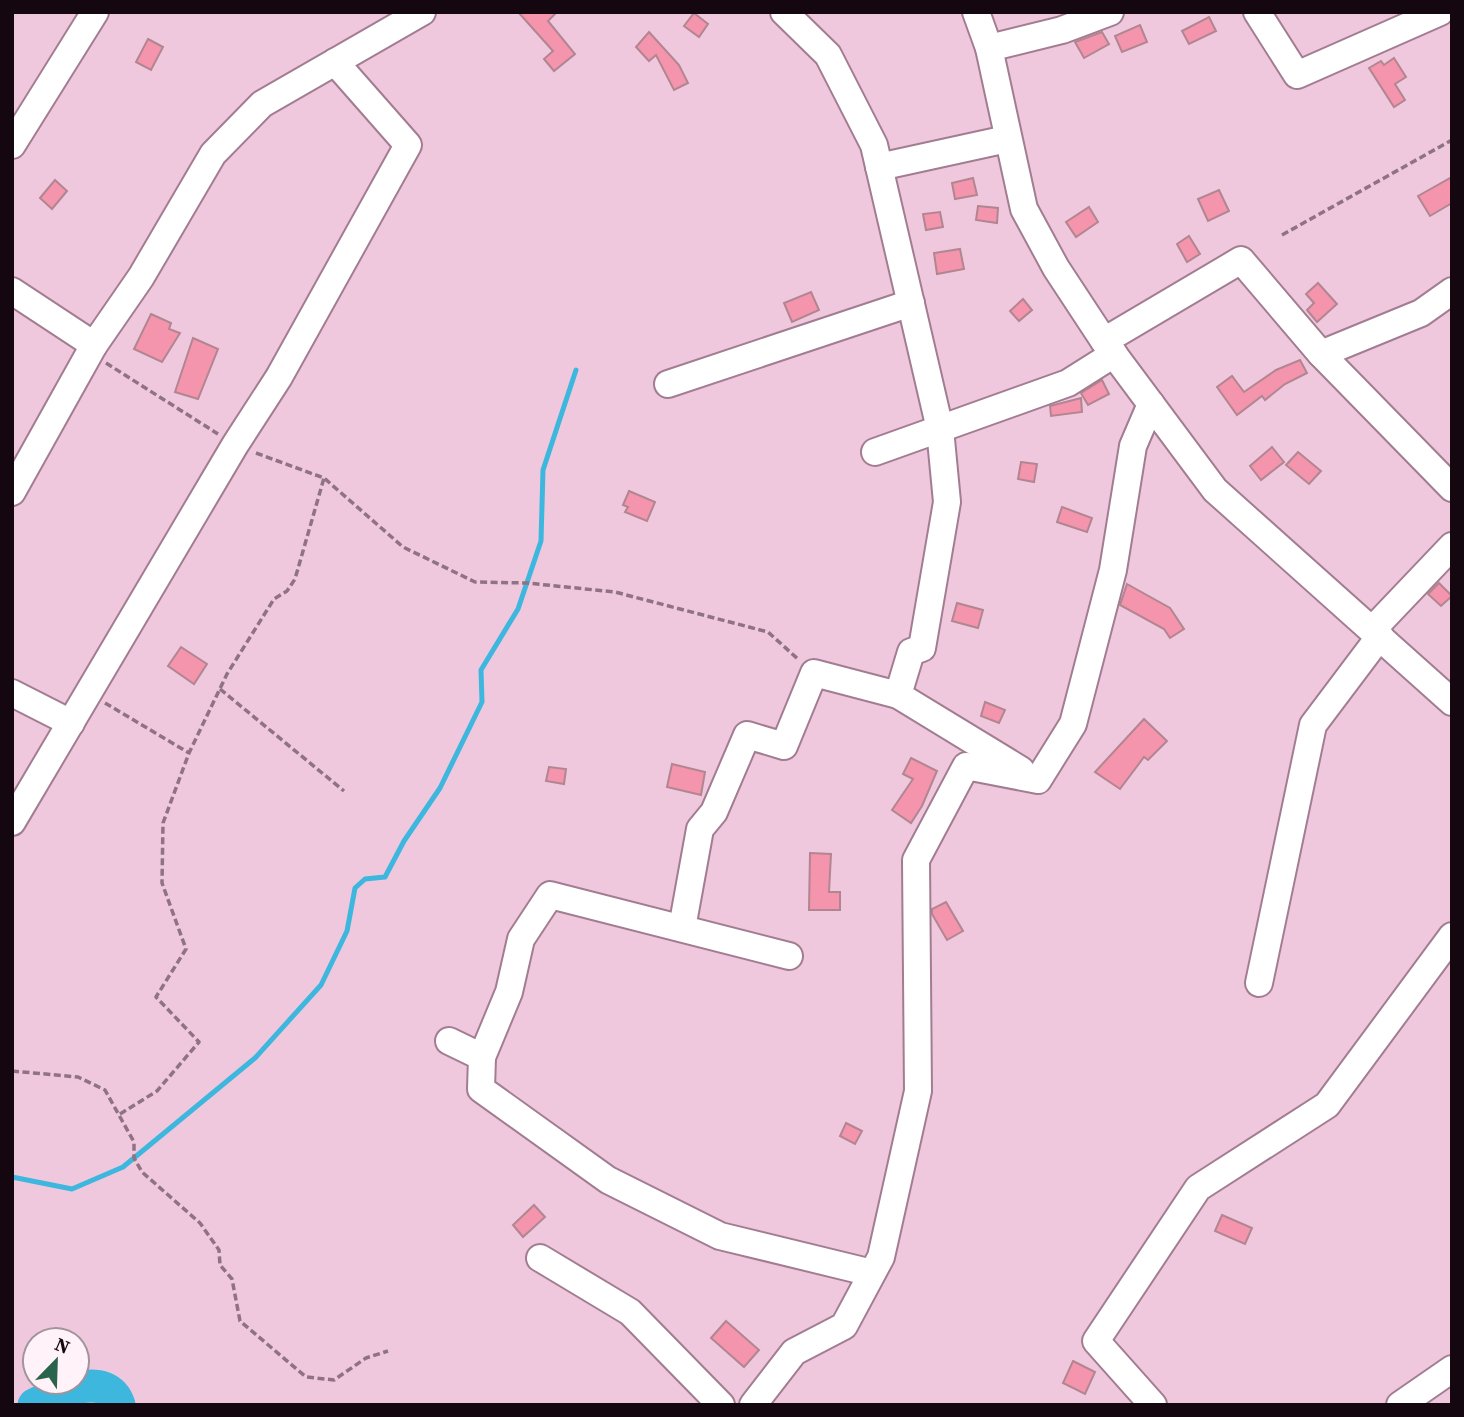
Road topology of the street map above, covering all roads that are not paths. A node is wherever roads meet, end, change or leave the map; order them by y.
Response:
1 (95, 12) edge
2 (422, 12) edge
3 (784, 12) edge
4 (976, 12) edge
5 (1110, 12) edge
6 (1257, 12) edge
7 (1440, 12) edge
8 (989, 48) junction
9 (335, 62) junction
10 (1007, 139) junction
11 (12, 145) edge
12 (879, 167) junction
13 (12, 291) edge
14 (1452, 291) edge
15 (911, 303) junction
16 (1109, 347) junction
17 (92, 349) junction
18 (1321, 354) junction
19 (668, 384) dead end
20 (1151, 404) junction
21 (940, 429) junction
22 (875, 452) dead end
23 (1452, 488) edge
24 (12, 492) edge
25 (1452, 546) edge
26 (1377, 633) junction
27 (12, 693) edge
28 (898, 695) junction
29 (1452, 702) edge
30 (71, 723) junction
31 (1038, 780) junction
32 (12, 822) edge
33 (682, 928) junction
34 (1452, 936) edge
35 (789, 956) dead end
36 (1259, 983) dead end
37 (449, 1041) dead end
38 (482, 1057) junction
39 (540, 1258) dead end
40 (872, 1273) junction
41 (1452, 1369) edge
42 (721, 1405) edge
43 (753, 1405) edge
44 (1153, 1405) edge
45 (1400, 1405) edge

1 - 11 street
2 - 9 street
3 - 12 street
4 - 8 street
5 - 8 street
6 - 7 street
8 - 10 street
9 - 17 street
9 - 30 street
10 - 12 street
10 - 16 street
12 - 15 street
13 - 17 street
14 - 18 street
15 - 19 street
15 - 21 street
16 - 18 street
16 - 20 street
16 - 21 street
17 - 24 street
18 - 23 street
20 - 26 street
20 - 31 street
21 - 22 street
21 - 28 street
25 - 26 street
26 - 29 street
26 - 36 street
27 - 30 street
28 - 31 street
28 - 33 street
30 - 32 street
31 - 40 street
33 - 35 street
33 - 38 street
34 - 44 street
37 - 38 street
38 - 40 street
39 - 42 street
40 - 43 street
41 - 45 street

